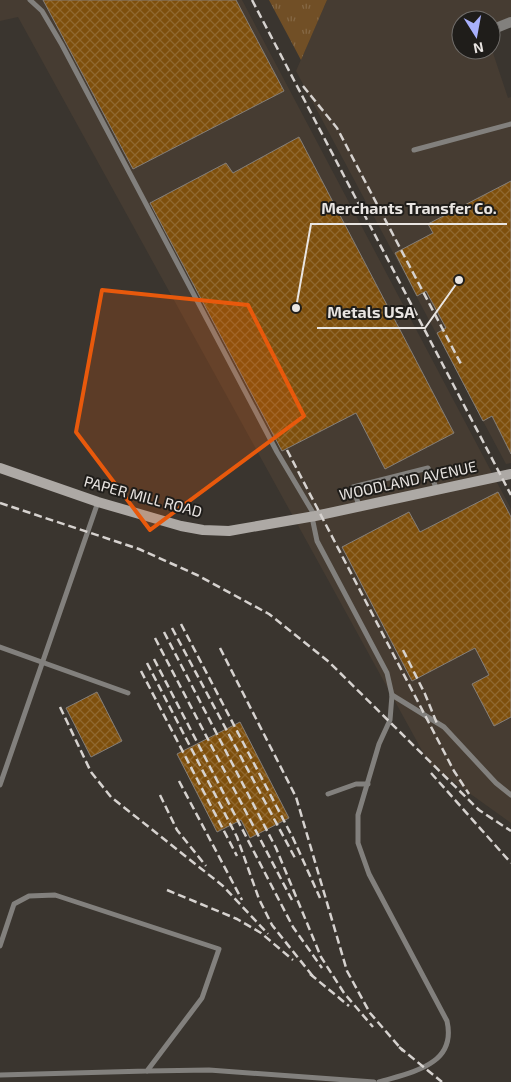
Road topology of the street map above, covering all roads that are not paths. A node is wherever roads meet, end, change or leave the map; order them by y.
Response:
1 (30, 0) edge
2 (511, 124) edge
3 (414, 150) dead end
4 (0, 468) edge
5 (511, 474) edge
6 (437, 490) junction
7 (98, 502) junction
8 (359, 506) junction
9 (313, 516) junction
10 (0, 647) edge
11 (42, 664) junction
12 (128, 693) dead end
13 (392, 695) junction
14 (368, 784) junction
15 (0, 785) edge
16 (328, 794) dead end
17 (511, 795) edge
18 (0, 946) edge
19 (147, 1071) junction
20 (0, 1075) edge
21 (374, 1082) edge
22 (379, 1082) edge

1 - 9 lane
2 - 3 lane
4 - 7 street, PAPER MILL ROAD
5 - 6 street, WOODLAND AVENUE
6 - 8 street, WOODLAND AVENUE
6 - 8 lane
7 - 9 street, PAPER MILL ROAD
7 - 11 lane
8 - 9 street, WOODLAND AVENUE
9 - 13 lane
10 - 11 lane
11 - 12 lane
11 - 15 lane
13 - 14 lane
13 - 17 lane
14 - 16 lane
14 - 22 lane
18 - 19 lane
19 - 20 lane
19 - 21 lane

